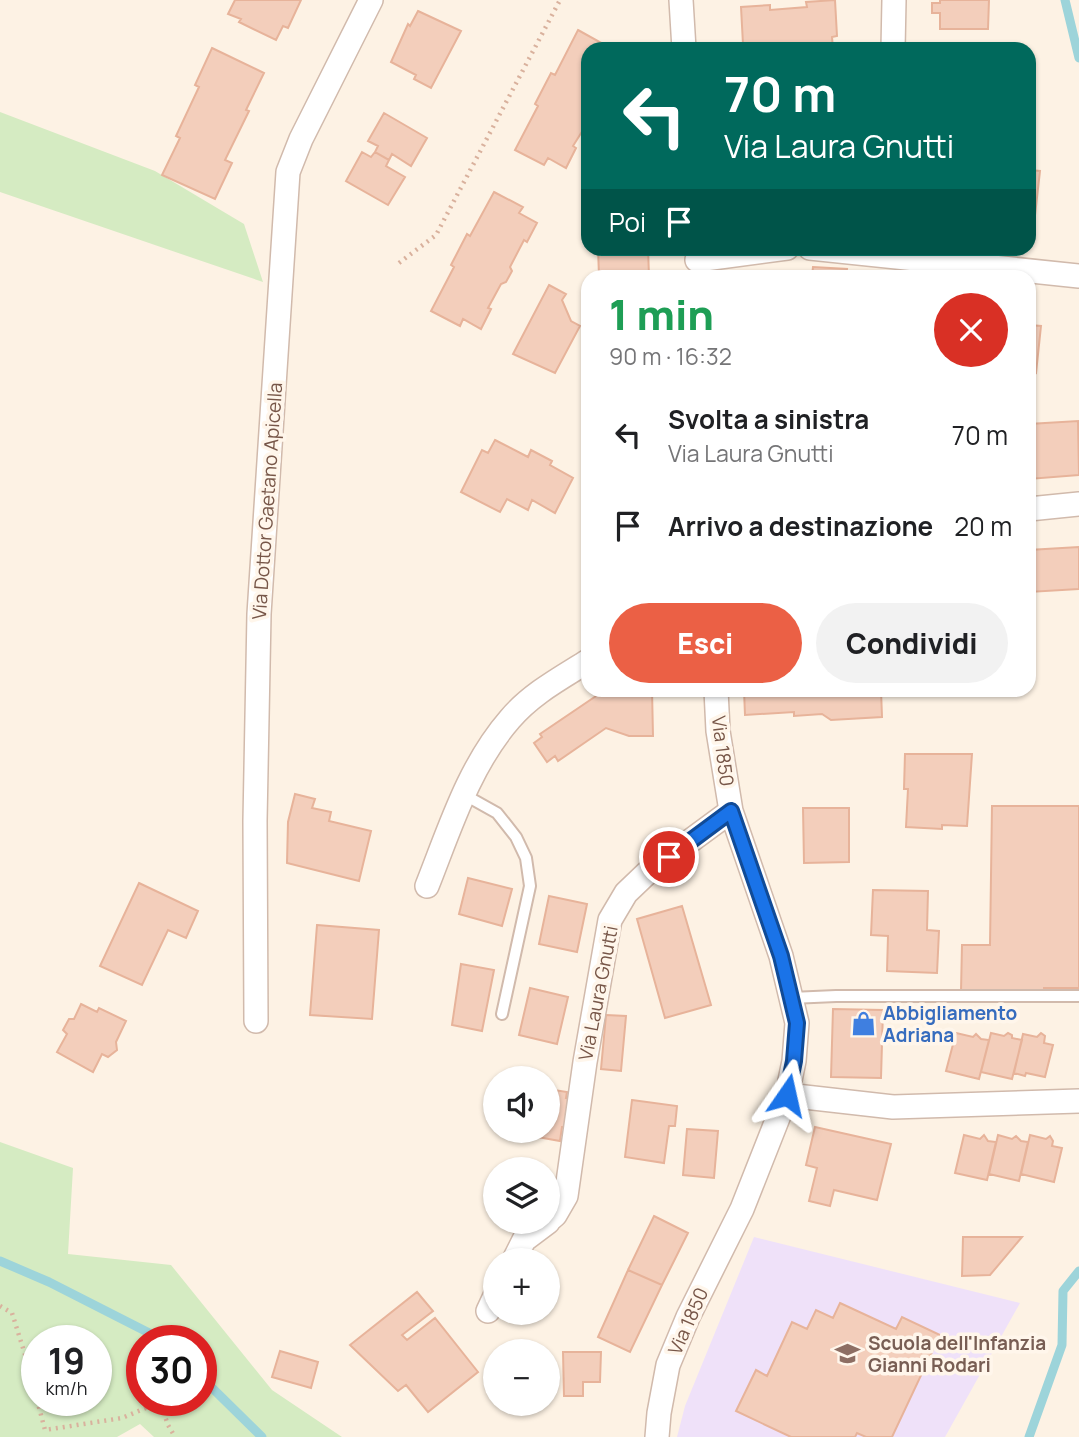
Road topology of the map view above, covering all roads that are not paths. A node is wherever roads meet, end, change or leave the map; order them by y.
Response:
1 (371, 0) edge
2 (681, 0) edge
3 (894, 0) edge
4 (684, 42) edge
5 (893, 42) edge
6 (736, 256) edge
7 (920, 256) edge
8 (697, 262) edge
9 (1031, 270) edge
10 (1036, 271) edge
11 (1079, 276) edge
12 (1079, 504) edge
13 (1036, 508) edge
14 (581, 665) edge
15 (716, 697) edge
16 (463, 794) junction
17 (731, 811) junction
18 (427, 886) dead end
19 (1079, 996) edge
20 (791, 999) junction
21 (502, 1014) dead end
22 (256, 1021) dead end
23 (787, 1095) junction
24 (1079, 1101) edge
25 (560, 1206) edge
26 (532, 1234) edge
27 (520, 1248) edge
28 (657, 1437) edge

1 - 22 street, Via Dottor Gaetano Apicella
2 - 4 street
3 - 5 street
6 - 8 street
7 - 9 street
10 - 11 street
12 - 13 street
14 - 16 street
15 - 17 street, Via 1850
16 - 18 street
16 - 21 lane
17 - 20 street, Via 1850
17 - 25 street, Via Laura Gnutti
19 - 20 lane
20 - 23 street, Via 1850
23 - 24 street
23 - 28 street, Via 1850
26 - 27 street, Via Laura Gnutti

